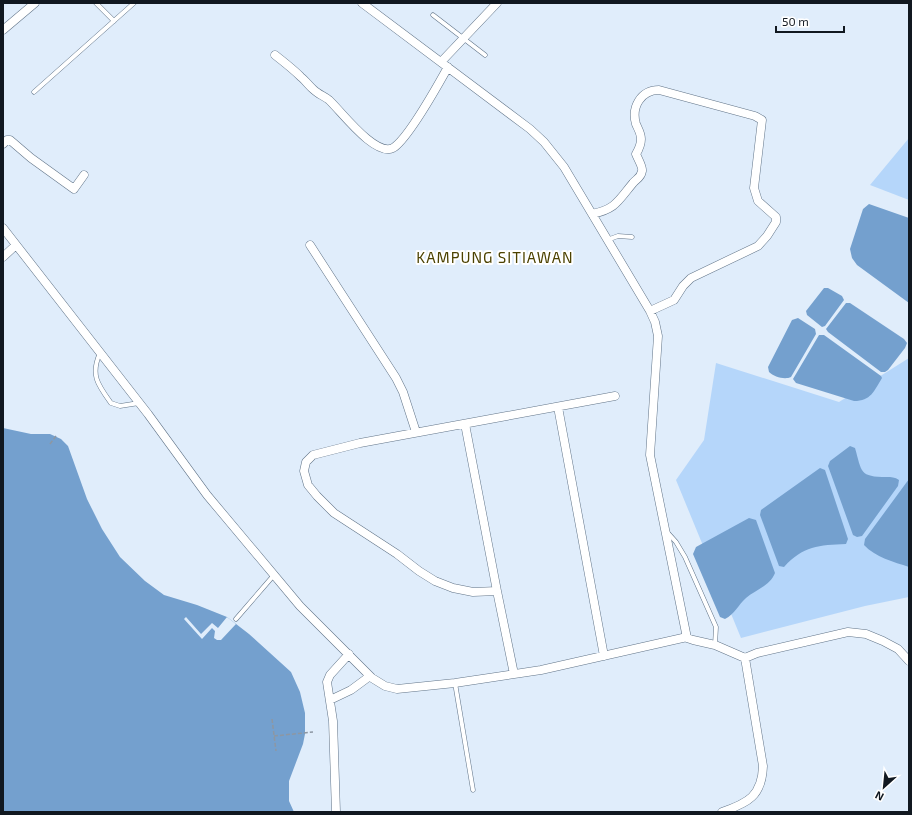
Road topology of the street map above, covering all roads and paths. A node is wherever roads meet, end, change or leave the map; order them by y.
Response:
1 (35, 3) edge
2 (96, 3) edge
3 (362, 3) edge
4 (497, 3) edge
5 (131, 4) edge
6 (433, 14) dead end
7 (114, 21) junction
8 (3, 30) edge
9 (464, 38) junction
10 (275, 55) dead end
11 (485, 55) dead end
12 (441, 62) junction
13 (448, 68) junction
14 (34, 92) dead end
15 (3, 144) edge
16 (84, 175) dead end
17 (592, 214) junction
18 (3, 228) edge
19 (632, 237) dead end
20 (607, 240) junction
21 (16, 245) junction
22 (310, 245) dead end
23 (3, 257) edge
24 (650, 311) junction
25 (100, 352) junction
26 (615, 396) dead end
27 (139, 403) junction
28 (558, 407) junction
29 (465, 424) junction
30 (416, 432) junction
31 (56, 436) dead end
32 (50, 444) dead end
33 (665, 531) junction
34 (274, 575) junction
35 (497, 591) junction
36 (236, 619) dead end
37 (687, 637) junction
38 (715, 644) junction
39 (349, 654) junction
40 (604, 656) junction
41 (745, 658) junction
42 (909, 661) edge
43 (514, 674) junction
44 (370, 676) junction
45 (454, 684) junction
46 (330, 700) junction
47 (272, 719) dead end
48 (313, 732) dead end
49 (274, 736) junction
50 (276, 751) dead end
51 (472, 790) dead end
52 (336, 812) edge
53 (722, 812) edge

1 - 8 street
2 - 7 lane
3 - 12 street
4 - 9 street
5 - 7 lane
6 - 9 lane
7 - 14 lane
9 - 11 lane
9 - 12 street
10 - 13 street
12 - 13 street
13 - 17 street
15 - 16 street
17 - 20 street
17 - 24 street
18 - 21 street
19 - 20 lane
20 - 24 street
21 - 23 street
21 - 25 street
22 - 30 street
24 - 33 street
25 - 27 street
25 - 27 lane
26 - 28 street
27 - 34 street
28 - 29 street
28 - 40 street
29 - 30 street
29 - 35 street
30 - 35 street
31 - 32 path
33 - 37 street
33 - 38 lane
34 - 36 lane
34 - 39 street
35 - 43 street
37 - 38 street
37 - 40 street
38 - 41 street
39 - 44 street
39 - 46 street
40 - 43 street
41 - 42 street
41 - 53 street
43 - 45 street
44 - 45 street
44 - 46 street
45 - 51 lane
46 - 52 street
47 - 49 path
48 - 49 path
49 - 50 path

